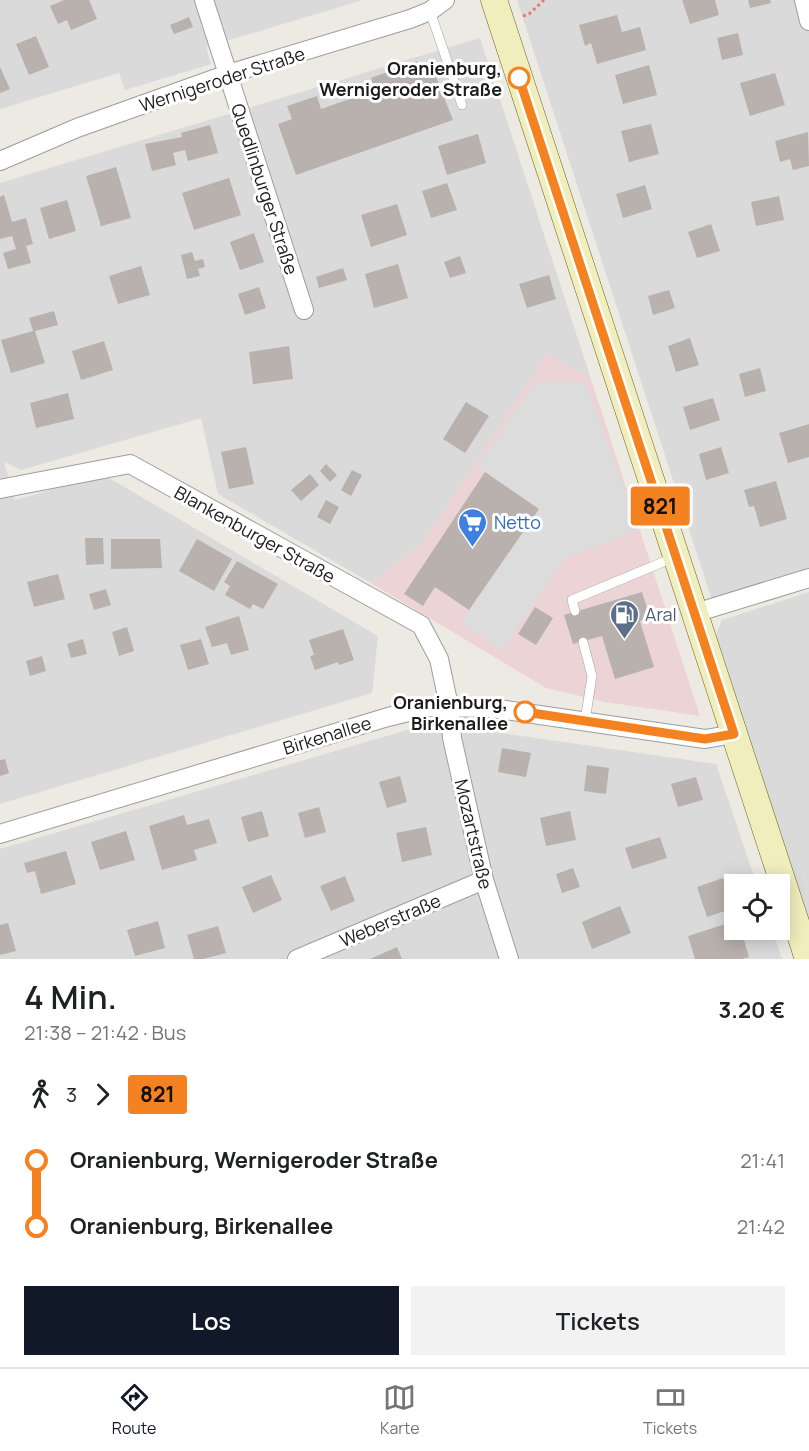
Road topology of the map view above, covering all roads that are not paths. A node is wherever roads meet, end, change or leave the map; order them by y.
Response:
1 (204, 0) edge
2 (804, 0) edge
3 (438, 5) edge
4 (497, 11) edge
5 (809, 21) edge
6 (228, 74) junction
7 (462, 105) dead end
8 (0, 161) edge
9 (304, 310) dead end
10 (0, 489) edge
11 (677, 556) junction
12 (809, 578) edge
13 (574, 611) dead end
14 (695, 613) junction
15 (583, 642) dead end
16 (449, 706) junction
17 (585, 721) junction
18 (734, 734) junction
19 (0, 834) edge
20 (484, 880) junction
21 (297, 959) edge
22 (509, 959) edge
23 (808, 959) edge

1 - 6 street, Quedlinburger Straße
2 - 5 street
3 - 6 street, Wernigeroder Straße
3 - 7 lane
4 - 11 main road
6 - 8 street, Wernigeroder Straße
6 - 9 street, Quedlinburger Straße
10 - 16 street, Blankenburger Straße
11 - 13 lane
11 - 14 main road
12 - 14 street
14 - 18 main road
15 - 17 lane
16 - 17 street, Birkenallee
16 - 19 street, Birkenallee
16 - 20 street, Mozartstraße
17 - 18 street, Birkenallee
18 - 23 main road
20 - 21 street, Weberstraße
20 - 22 street, Mozartstraße

